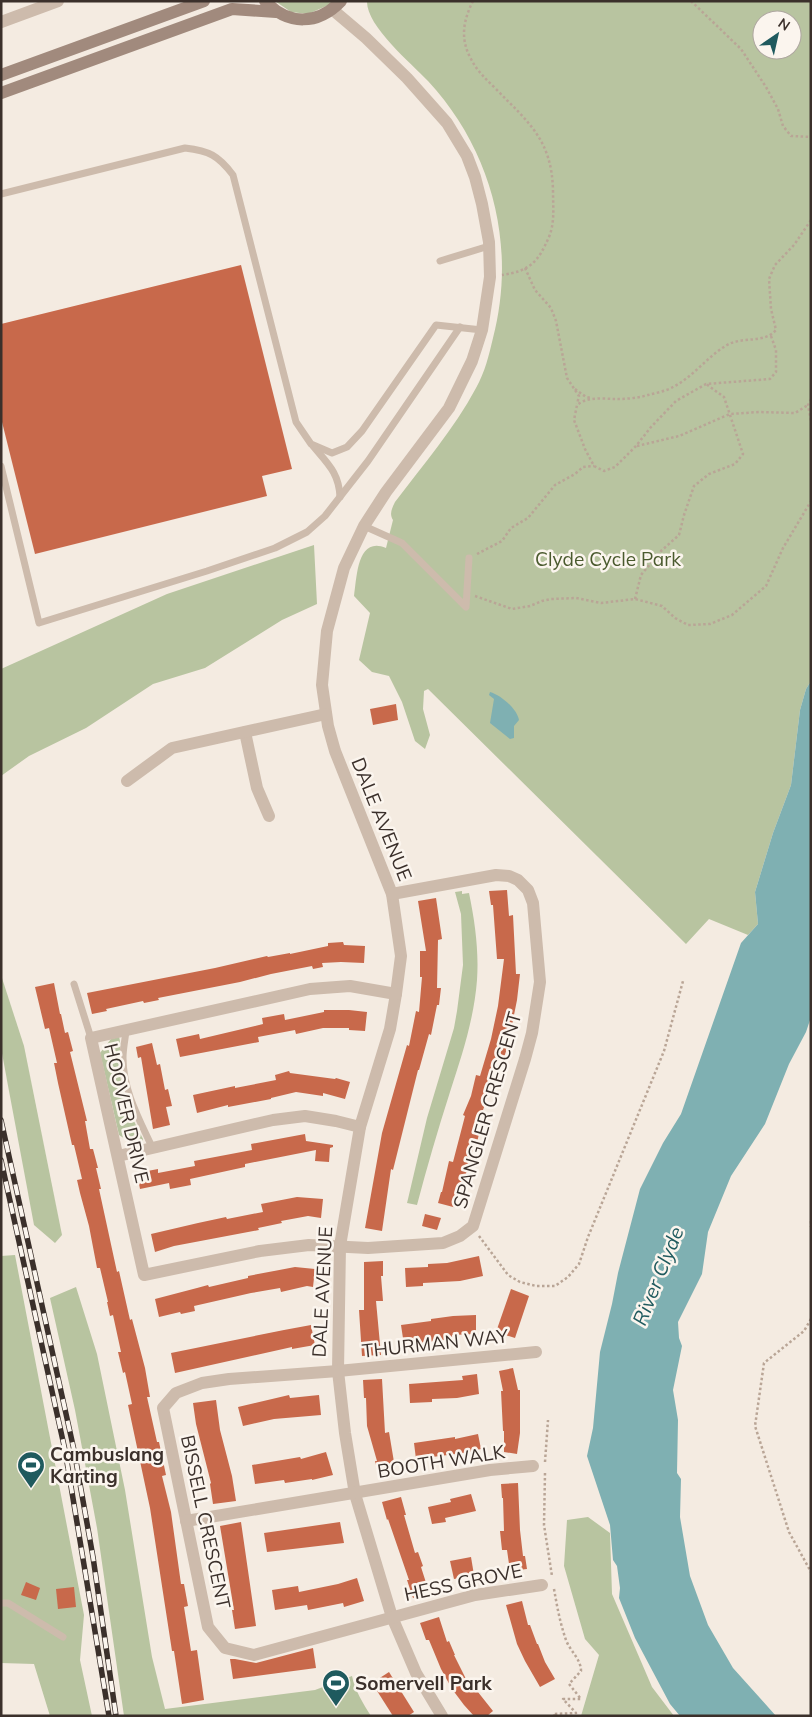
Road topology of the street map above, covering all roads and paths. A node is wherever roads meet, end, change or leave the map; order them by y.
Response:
1 (58, 1) edge
2 (204, 1) edge
3 (265, 1) edge
4 (473, 1) edge
5 (691, 1) edge
6 (337, 5) edge
7 (276, 12) junction
8 (1, 22) edge
9 (1, 75) edge
10 (1, 93) edge
11 (811, 137) edge
12 (1, 194) edge
13 (811, 220) edge
14 (489, 246) junction
15 (440, 261) dead end
16 (525, 268) junction
17 (490, 277) junction
18 (460, 327) junction
19 (482, 330) junction
20 (771, 336) junction
21 (706, 384) junction
22 (574, 388) junction
23 (594, 399) junction
24 (811, 399) edge
25 (577, 405) junction
26 (808, 405) junction
27 (730, 414) junction
28 (811, 421) edge
29 (311, 444) junction
30 (636, 446) junction
31 (1, 466) edge
32 (594, 466) junction
33 (340, 497) junction
34 (811, 501) edge
35 (364, 526) junction
36 (469, 558) joint
37 (467, 593) junction
38 (634, 599) junction
39 (326, 714) junction
40 (245, 732) junction
41 (127, 781) dead end
42 (269, 816) dead end
43 (392, 894) junction
44 (683, 981) dead end
45 (74, 984) dead end
46 (396, 994) junction
47 (126, 1031) junction
48 (91, 1038) junction
49 (360, 1127) junction
50 (152, 1147) junction
51 (118, 1156) junction
52 (811, 1221) edge
53 (473, 1226) junction
54 (811, 1227) edge
55 (340, 1246) junction
56 (811, 1319) edge
57 (536, 1352) dead end
58 (338, 1371) junction
59 (548, 1420) dead end
60 (534, 1466) dead end
61 (356, 1494) junction
62 (186, 1521) junction
63 (811, 1572) edge
64 (550, 1583) junction
65 (1, 1604) edge
66 (392, 1617) junction
67 (63, 1637) dead end
68 (442, 1716) edge
69 (554, 1716) edge

1 - 8 street
2 - 9 street
3 - 7 street
4 - 16 path
5 - 11 path
6 - 7 street
6 - 14 street, DALE AVENUE
7 - 10 street
12 - 29 lane
13 - 20 path
14 - 15 lane
14 - 17 street, DALE AVENUE
16 - 17 path
16 - 22 path
17 - 19 street, DALE AVENUE
18 - 19 lane
18 - 29 lane
18 - 33 lane
19 - 35 street, DALE AVENUE
20 - 21 path
20 - 23 path
21 - 27 path
21 - 30 path
22 - 23 path
22 - 25 path
23 - 25 path
24 - 26 path
25 - 32 path
26 - 27 path
26 - 28 path
27 - 30 path
27 - 38 path
29 - 33 lane
30 - 32 path
31 - 33 lane
32 - 36 path
34 - 38 path
35 - 37 lane
35 - 39 street, DALE AVENUE
36 - 37 lane
37 - 38 path
39 - 40 street
39 - 43 street, DALE AVENUE
40 - 41 street
40 - 42 street
43 - 46 street, DALE AVENUE
43 - 53 street, SPANGLER CRESCENT
44 - 53 path
45 - 48 lane
46 - 47 street, HOOVER DRIVE
46 - 49 street, DALE AVENUE
47 - 48 street, HOOVER DRIVE
47 - 50 lane
48 - 51 street, HOOVER DRIVE
49 - 50 street
49 - 55 street, DALE AVENUE
50 - 51 street
51 - 55 street, HOOVER DRIVE
52 - 54 path
53 - 55 street, SPANGLER CRESCENT
55 - 58 street, DALE AVENUE
56 - 63 path
57 - 58 street, THURMAN WAY
58 - 61 street, DALE AVENUE
58 - 62 street, BISSELL CRESCENT
59 - 64 path
60 - 61 street, BOOTH WALK
61 - 62 street, BOOTH WALK
61 - 66 street, DALE AVENUE
62 - 66 street, BISSELL CRESCENT
64 - 66 street, HESS GROVE
64 - 69 path
65 - 67 lane
66 - 68 street, DALE AVENUE

